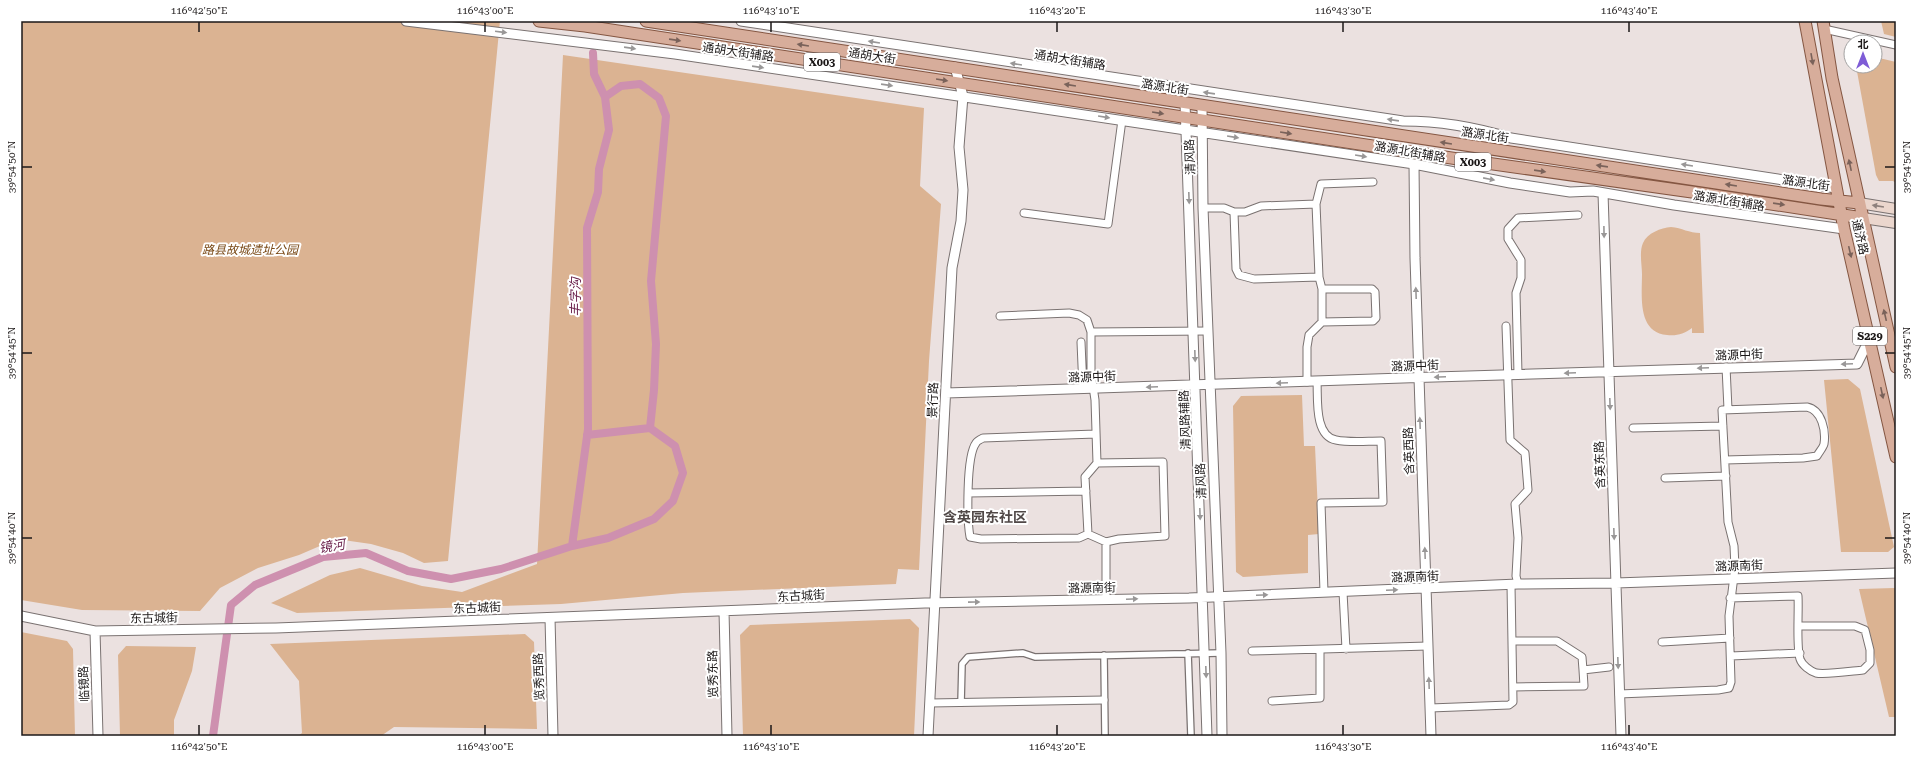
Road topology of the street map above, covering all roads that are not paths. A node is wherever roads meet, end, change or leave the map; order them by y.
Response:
1 (406, 21) edge
2 (539, 21) edge
3 (646, 21) edge
4 (741, 21) edge
5 (1803, 22) edge
6 (1823, 25) edge
7 (1896, 45) edge
8 (955, 67) junction
9 (959, 83) junction
10 (1108, 92) joint
11 (963, 96) junction
12 (1185, 103) junction
13 (1106, 105) joint
14 (1202, 106) junction
15 (1066, 111) joint
16 (1186, 118) junction
17 (1122, 120) junction
18 (1201, 120) junction
19 (1186, 130) junction
20 (1201, 132) junction
21 (1414, 164) junction
22 (1374, 182) dead end
23 (1836, 188) junction
24 (1675, 190) junction
25 (1604, 193) junction
26 (1839, 201) junction
27 (1859, 203) junction
28 (1316, 204) junction
29 (1674, 205) junction
30 (1203, 208) junction
31 (1896, 209) edge
32 (1234, 212) junction
33 (1024, 213) dead end
34 (1841, 214) junction
35 (1578, 215) dead end
36 (1862, 218) junction
37 (1896, 223) edge
38 (1844, 229) junction
39 (1319, 276) junction
40 (1322, 289) junction
41 (1000, 316) dead end
42 (1322, 322) junction
43 (1506, 326) dead end
44 (1194, 331) junction
45 (1208, 331) junction
46 (1091, 332) junction
47 (1870, 338) junction
48 (1081, 342) dead end
49 (1726, 367) junction
50 (1896, 367) edge
51 (1608, 371) junction
52 (1518, 374) junction
53 (1507, 375) junction
54 (1419, 378) junction
55 (1307, 382) junction
56 (1317, 382) junction
57 (1209, 385) junction
58 (1196, 386) junction
59 (1093, 388) junction
60 (1083, 389) junction
61 (946, 393) junction
62 (1728, 409) junction
63 (1723, 426) junction
64 (1633, 428) dead end
65 (1096, 434) junction
66 (1896, 457) edge
67 (1725, 460) junction
68 (1097, 463) junction
69 (1726, 476) junction
70 (1664, 478) dead end
71 (1086, 491) junction
72 (968, 493) junction
73 (1088, 534) junction
74 (1106, 542) junction
75 (1896, 573) edge
76 (1735, 578) junction
77 (1616, 583) junction
78 (1514, 584) junction
79 (1426, 589) junction
80 (1324, 592) junction
81 (1343, 592) junction
82 (1218, 596) junction
83 (1203, 597) junction
84 (1730, 598) junction
85 (1106, 600) junction
86 (935, 603) junction
87 (724, 611) junction
88 (21, 616) edge
89 (550, 618) junction
90 (1799, 626) junction
91 (95, 631) junction
92 (1730, 638) junction
93 (1512, 641) junction
94 (1662, 642) dead end
95 (1428, 646) junction
96 (1346, 649) junction
97 (1320, 650) junction
98 (1252, 651) dead end
99 (1188, 653) junction
100 (1221, 653) junction
101 (1800, 653) junction
102 (1205, 654) junction
103 (1104, 655) junction
104 (1730, 656) junction
105 (1610, 667) dead end
106 (1583, 670) junction
107 (1513, 687) junction
108 (1619, 694) junction
109 (1104, 700) junction
110 (1272, 701) dead end
111 (930, 703) junction
112 (961, 703) junction
113 (1430, 708) junction
114 (98, 736) edge
115 (553, 736) edge
116 (727, 736) edge
117 (928, 736) edge
118 (1105, 736) edge
119 (1191, 736) edge
120 (1207, 736) edge
121 (1222, 736) edge
122 (1431, 736) edge
123 (1621, 736) edge

1 -> 11 street, 通胡大街辅路
2 -> 9 main road, 通胡大街 / X003
8 -> 3 main road, 通胡大街 / X003
23 -> 4 street, 通胡大街辅路
5 -> 23 main road, 通济路 / S229
6 - 7 street
27 -> 6 main road, 通济路 / S229
8 - 9 street, 景行路
10 -> 8 main road, 通胡大街 / X003
9 - 11 street, 景行路
9 - 13 main road, 通胡大街 / X003
10 - 12 main road, 潞源北街 / X003
11 - 15 street, 通胡大街辅路
11 - 61 street, 景行路
12 - 14 main road, 潞源北街 / X003
12 - 16 street, 清风路辅路
13 -> 16 main road, 潞源北街 / X003
14 - 18 street, 清风路
26 -> 14 main road, 潞源北街 / X003
15 -> 17 street, 潞源北街辅路
16 - 18 main road, 潞源北街 / X003
16 - 19 street, 清风路辅路
17 - 19 street, 潞源北街辅路
17 - 33 street
18 - 20 street, 清风路
18 -> 24 main road, 潞源北街 / X003
19 - 20 street, 潞源北街辅路
19 -> 44 street, 清风路辅路
20 -> 21 street, 潞源北街辅路
20 - 30 street, 清风路
21 -> 25 street, 潞源北街辅路
54 -> 21 street, 含英西路
22 - 28 street
23 - 26 main road, 通济路 / S229
24 - 29 street
24 -> 34 main road, 潞源北街 / X003
25 - 29 street, 潞源北街辅路
25 -> 51 street, 含英东路
26 - 27 main road, 潞源北街 / X003
26 - 34 main road, 通济路 / S229
31 -> 27 main road
27 - 36 main road, 通济路 / S229
28 - 32 street
28 - 39 street
29 - 38 street, 潞源北街辅路
30 - 32 street
30 - 45 street, 清风路
32 - 39 street
34 - 36 main road, X003
34 - 38 main road, 通济路 / S229
35 - 52 street
36 - 37 main road
50 -> 36 main road, 通济路 / S229
38 -> 47 main road, 通济路 / S229
39 - 40 street
40 - 42 street
40 - 42 street
41 - 46 street
42 - 55 street
43 - 53 street
44 - 45 street
44 - 46 street
44 -> 58 street, 清风路辅路
45 - 57 street, 清风路
46 - 59 street
47 -> 49 street, 潞源中街
47 -> 66 main road, 通济路 / S229
48 - 60 street
49 -> 51 street, 潞源中街
49 - 62 street
51 -> 52 street, 潞源中街
51 -> 77 street, 含英东路
52 - 53 street, 潞源中街
53 -> 54 street, 潞源中街
53 - 78 street
54 - 56 street, 潞源中街
79 -> 54 street, 含英西路
55 - 56 street, 潞源中街
55 -> 57 street, 潞源中街
56 - 80 street
57 - 58 street, 潞源中街
57 - 82 street, 清风路
58 -> 59 street, 潞源中街
58 -> 83 street, 清风路辅路
59 - 60 street, 潞源中街
59 - 65 street
60 - 61 street, 潞源中街
61 - 86 street, 景行路
62 - 63 street
62 - 67 street
63 - 64 street
63 - 67 street
65 - 68 street
65 - 72 street
67 - 69 street
68 - 71 street
68 - 74 street
69 - 70 street
69 - 76 street
71 - 72 street
71 - 73 street
72 - 73 street
73 - 74 street
74 - 85 street
75 - 76 street, 潞源南街
76 - 77 street, 潞源南街
76 - 84 street
77 - 78 street, 潞源南街
77 -> 108 street, 含英东路
78 - 79 street, 潞源南街
78 - 93 street
81 -> 79 street, 潞源南街
79 - 95 street, 含英西路
80 - 81 street, 潞源南街
82 -> 80 street, 潞源南街
81 - 96 street
82 - 83 street, 潞源南街
82 - 100 street, 清风路
85 -> 83 street, 潞源南街
83 - 102 street, 清风路辅路
84 - 90 street
84 - 92 street
86 -> 85 street, 潞源南街
86 - 87 street, 东古城街
86 - 111 street, 景行路
87 - 89 street, 东古城街
87 - 116 street, 览秀东路
88 - 91 street, 东古城街
89 - 91 street, 东古城街
89 - 115 street, 览秀西路
90 - 101 street
90 - 101 street
91 - 114 street, 临镜路
92 - 94 street
92 - 104 street
93 - 106 street
93 - 107 street
95 - 96 street
113 -> 95 street, 含英西路
96 - 97 street
97 - 98 street
97 - 110 street
99 - 102 street
99 - 103 street
99 - 119 street
100 - 102 street
100 - 121 street, 清风路
101 - 104 street
102 -> 120 street, 清风路辅路
103 - 109 street
103 - 112 street
104 - 108 street
105 - 106 street
106 - 107 street
107 - 113 street
108 - 123 street, 含英东路
109 - 112 street
109 - 118 street
111 - 112 street
111 - 117 street, 景行路
113 - 122 street, 含英西路

